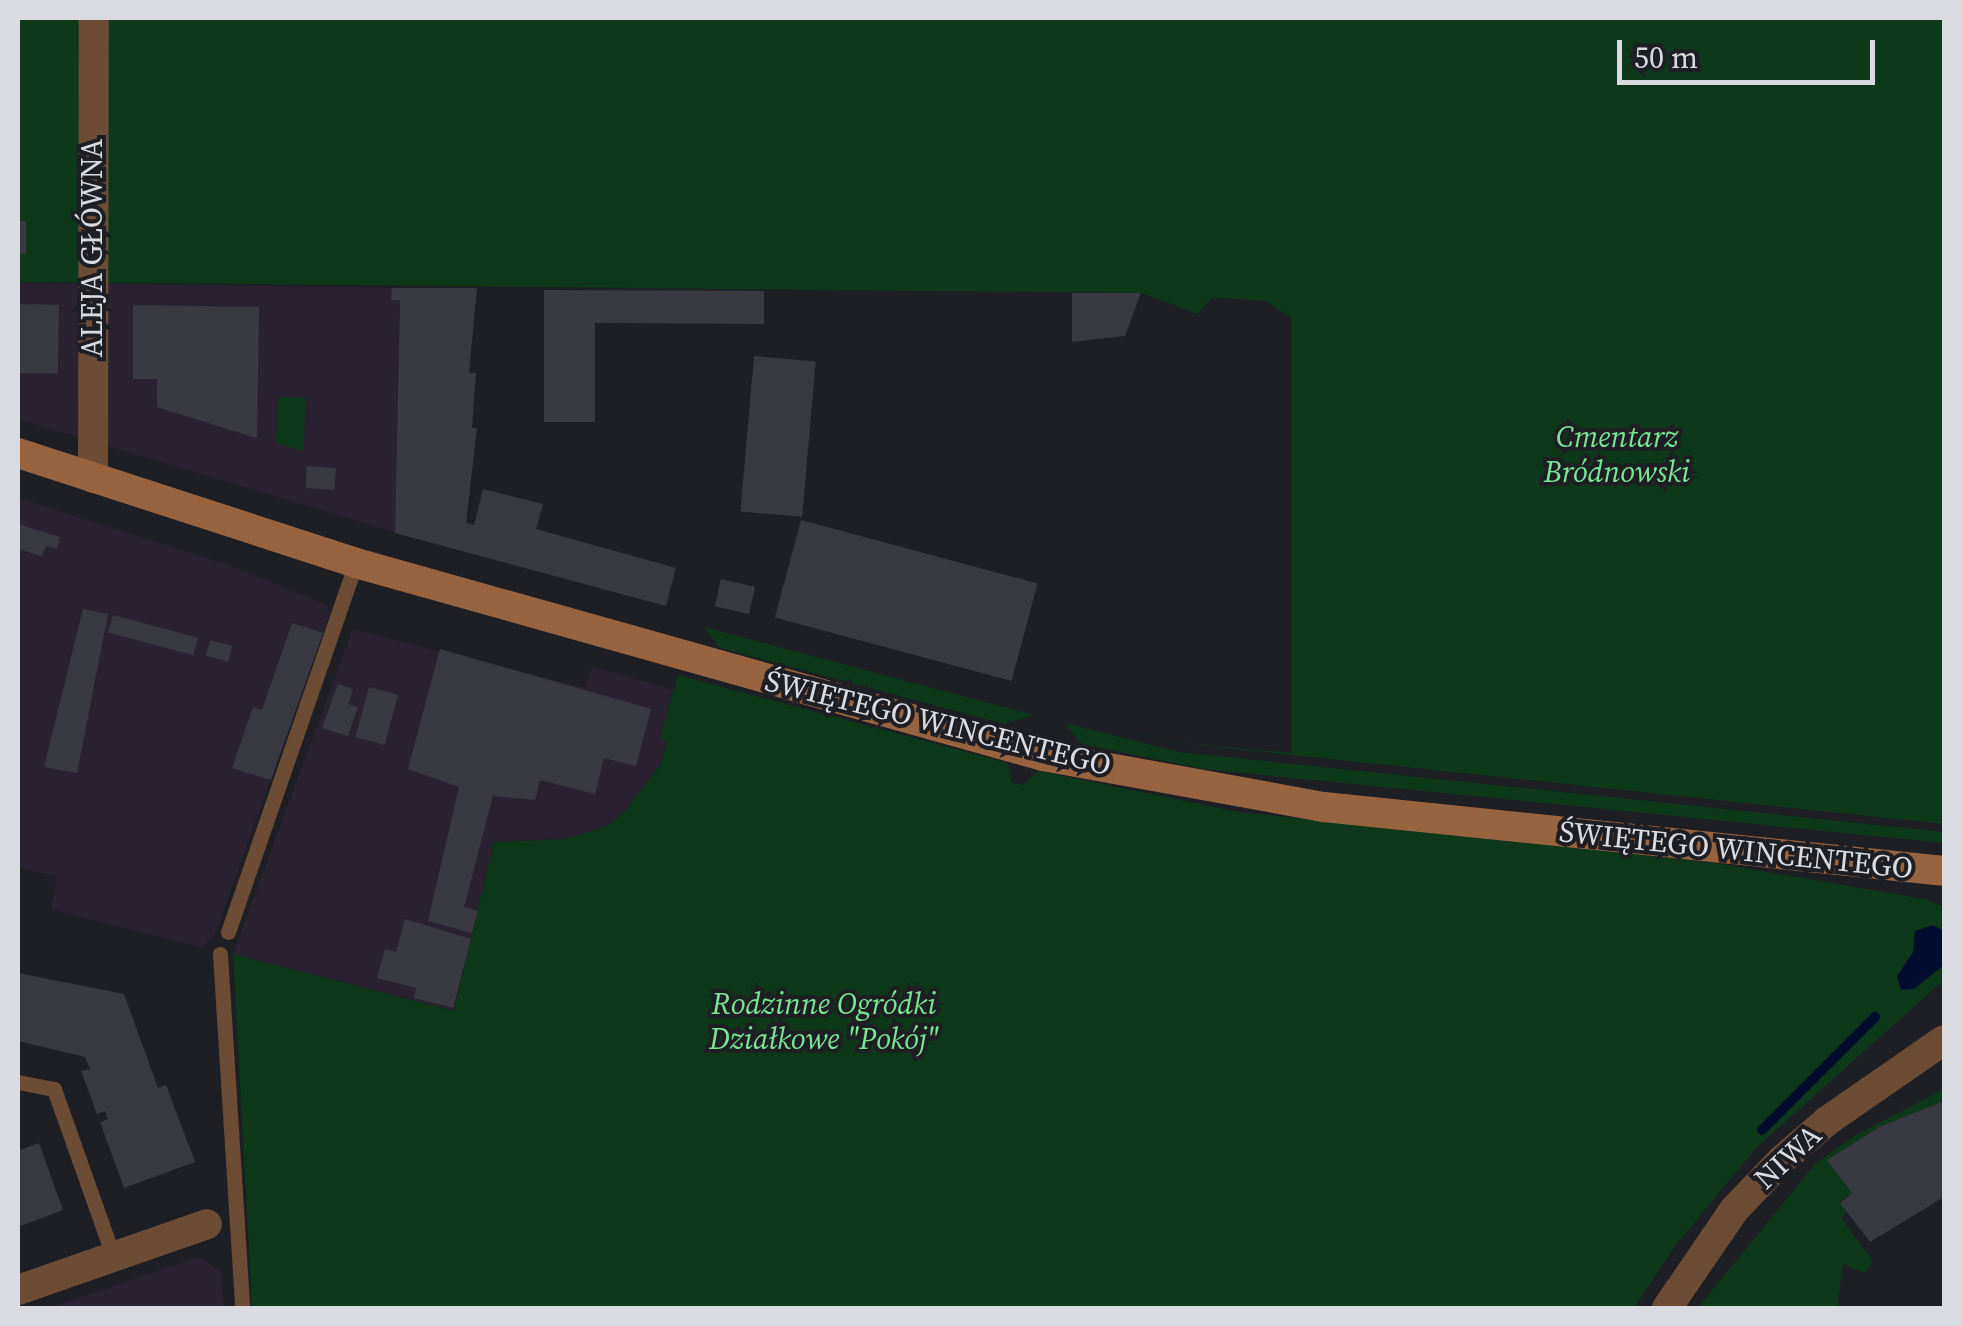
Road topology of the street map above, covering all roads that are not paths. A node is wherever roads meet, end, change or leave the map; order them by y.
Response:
1 (98, 23) edge
2 (18, 453) edge
3 (92, 478) junction
4 (356, 562) junction
5 (1944, 871) edge
6 (228, 932) dead end
7 (220, 954) dead end
8 (1944, 1040) edge
9 (18, 1082) edge
10 (207, 1224) dead end
11 (113, 1256) junction
12 (18, 1290) edge
13 (242, 1308) edge
14 (1668, 1308) edge

1 - 3 street, ALEJA GŁÓWNA
2 - 3 street, ŚWIĘTEGO WINCENTEGO
3 - 4 street, ŚWIĘTEGO WINCENTEGO
4 - 5 street, ŚWIĘTEGO WINCENTEGO
4 - 6 lane
7 - 13 lane
8 - 14 street, NIWA
9 - 11 lane
10 - 11 street
11 - 12 street

